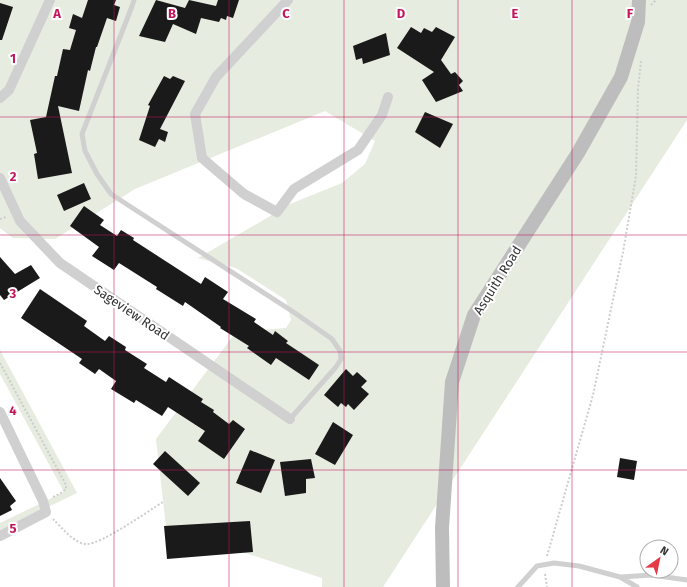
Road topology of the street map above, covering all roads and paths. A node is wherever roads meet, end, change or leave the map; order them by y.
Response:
1 (50, 0) edge
2 (134, 0) edge
3 (288, 0) edge
4 (639, 0) edge
5 (641, 58) dead end
6 (388, 97) dead end
7 (0, 98) edge
8 (0, 178) edge
9 (0, 363) edge
10 (0, 412) edge
11 (290, 419) joint
12 (43, 501) junction
13 (163, 502) dead end
14 (46, 512) junction
15 (0, 536) edge
16 (544, 564) junction
17 (620, 577) junction
18 (687, 580) edge
19 (443, 587) edge
20 (518, 587) edge
21 (547, 587) edge
22 (637, 587) edge

1 - 7 street
2 - 11 lane
3 - 6 street
4 - 19 street, Asquith Road
5 - 16 path
8 - 11 street, Sageview Road
9 - 12 path
10 - 12 street
12 - 14 street
13 - 14 path
14 - 15 street
16 - 17 lane
16 - 20 lane
16 - 21 path
17 - 18 lane
17 - 22 lane

